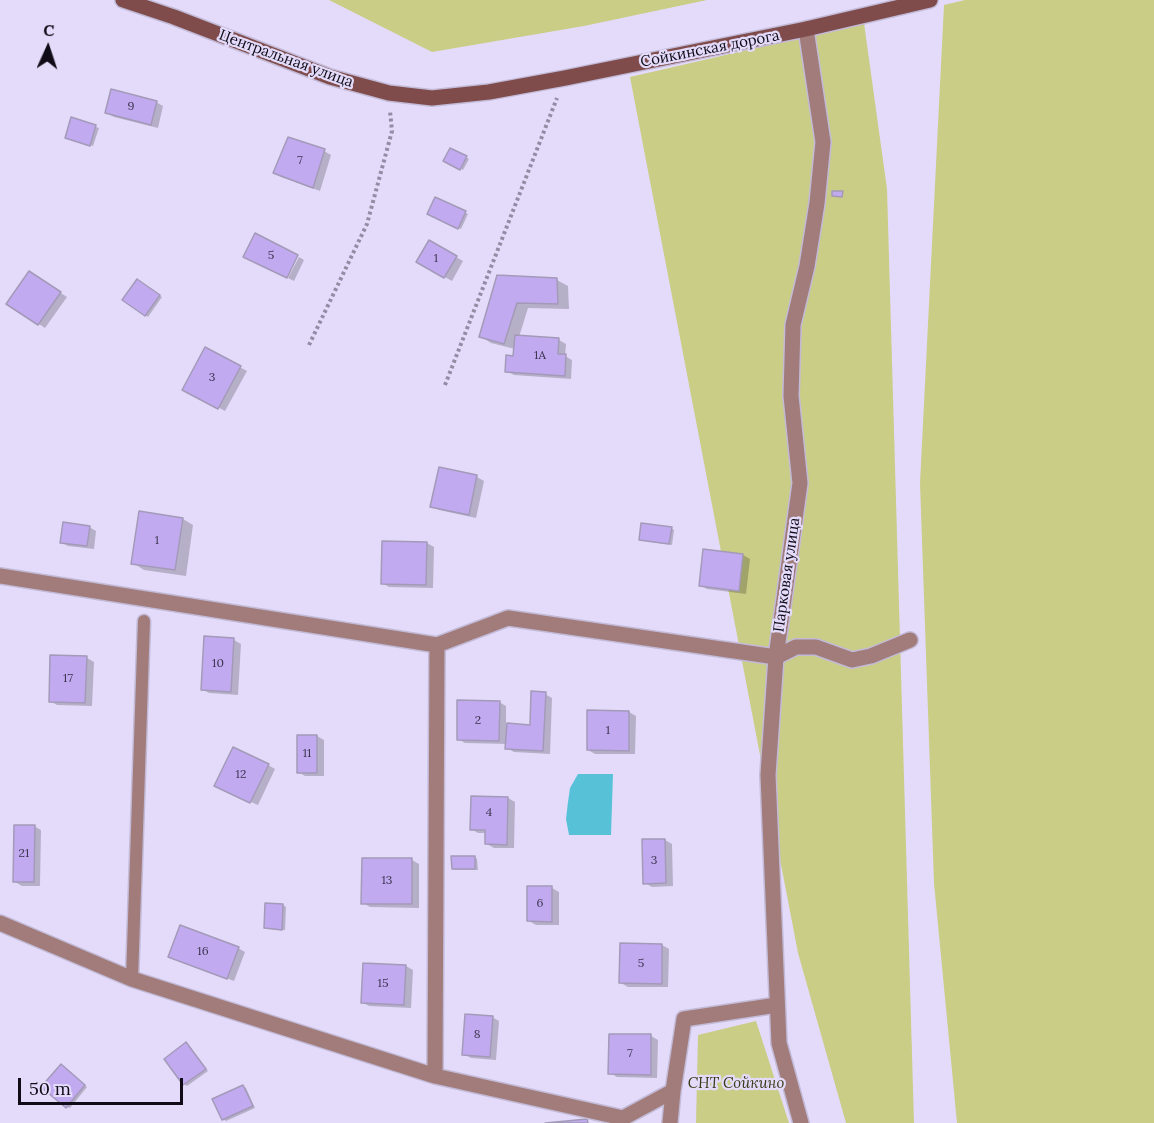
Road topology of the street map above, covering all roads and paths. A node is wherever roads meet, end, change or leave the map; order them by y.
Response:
1 (123, 0) edge
2 (930, 0) edge
3 (806, 29) junction
4 (565, 78) junction
5 (489, 92) joint
6 (389, 93) junction
7 (309, 345) dead end
8 (445, 385) dead end
9 (0, 576) edge
10 (144, 621) dead end
11 (910, 640) dead end
12 (437, 645) junction
13 (776, 657) junction
14 (0, 923) edge
15 (132, 979) junction
16 (777, 1005) junction
17 (435, 1076) junction
18 (673, 1092) junction
19 (670, 1123) edge
20 (801, 1123) edge

1 - 6 main road, Центральная улица
2 - 3 main road, Сойкинская дорога
3 - 4 main road, Сойкинская дорога
3 - 13 street, Парковая улица
4 - 5 main road, Сойкинская дорога
4 - 8 path
5 - 6 main road, Центральная улица
6 - 7 path
9 - 12 street
10 - 15 lane
11 - 13 street
12 - 13 street
12 - 17 street
13 - 16 street, Парковая улица
14 - 15 street
15 - 17 street
16 - 18 street
16 - 20 street, Парковая улица
17 - 18 street
18 - 19 street

